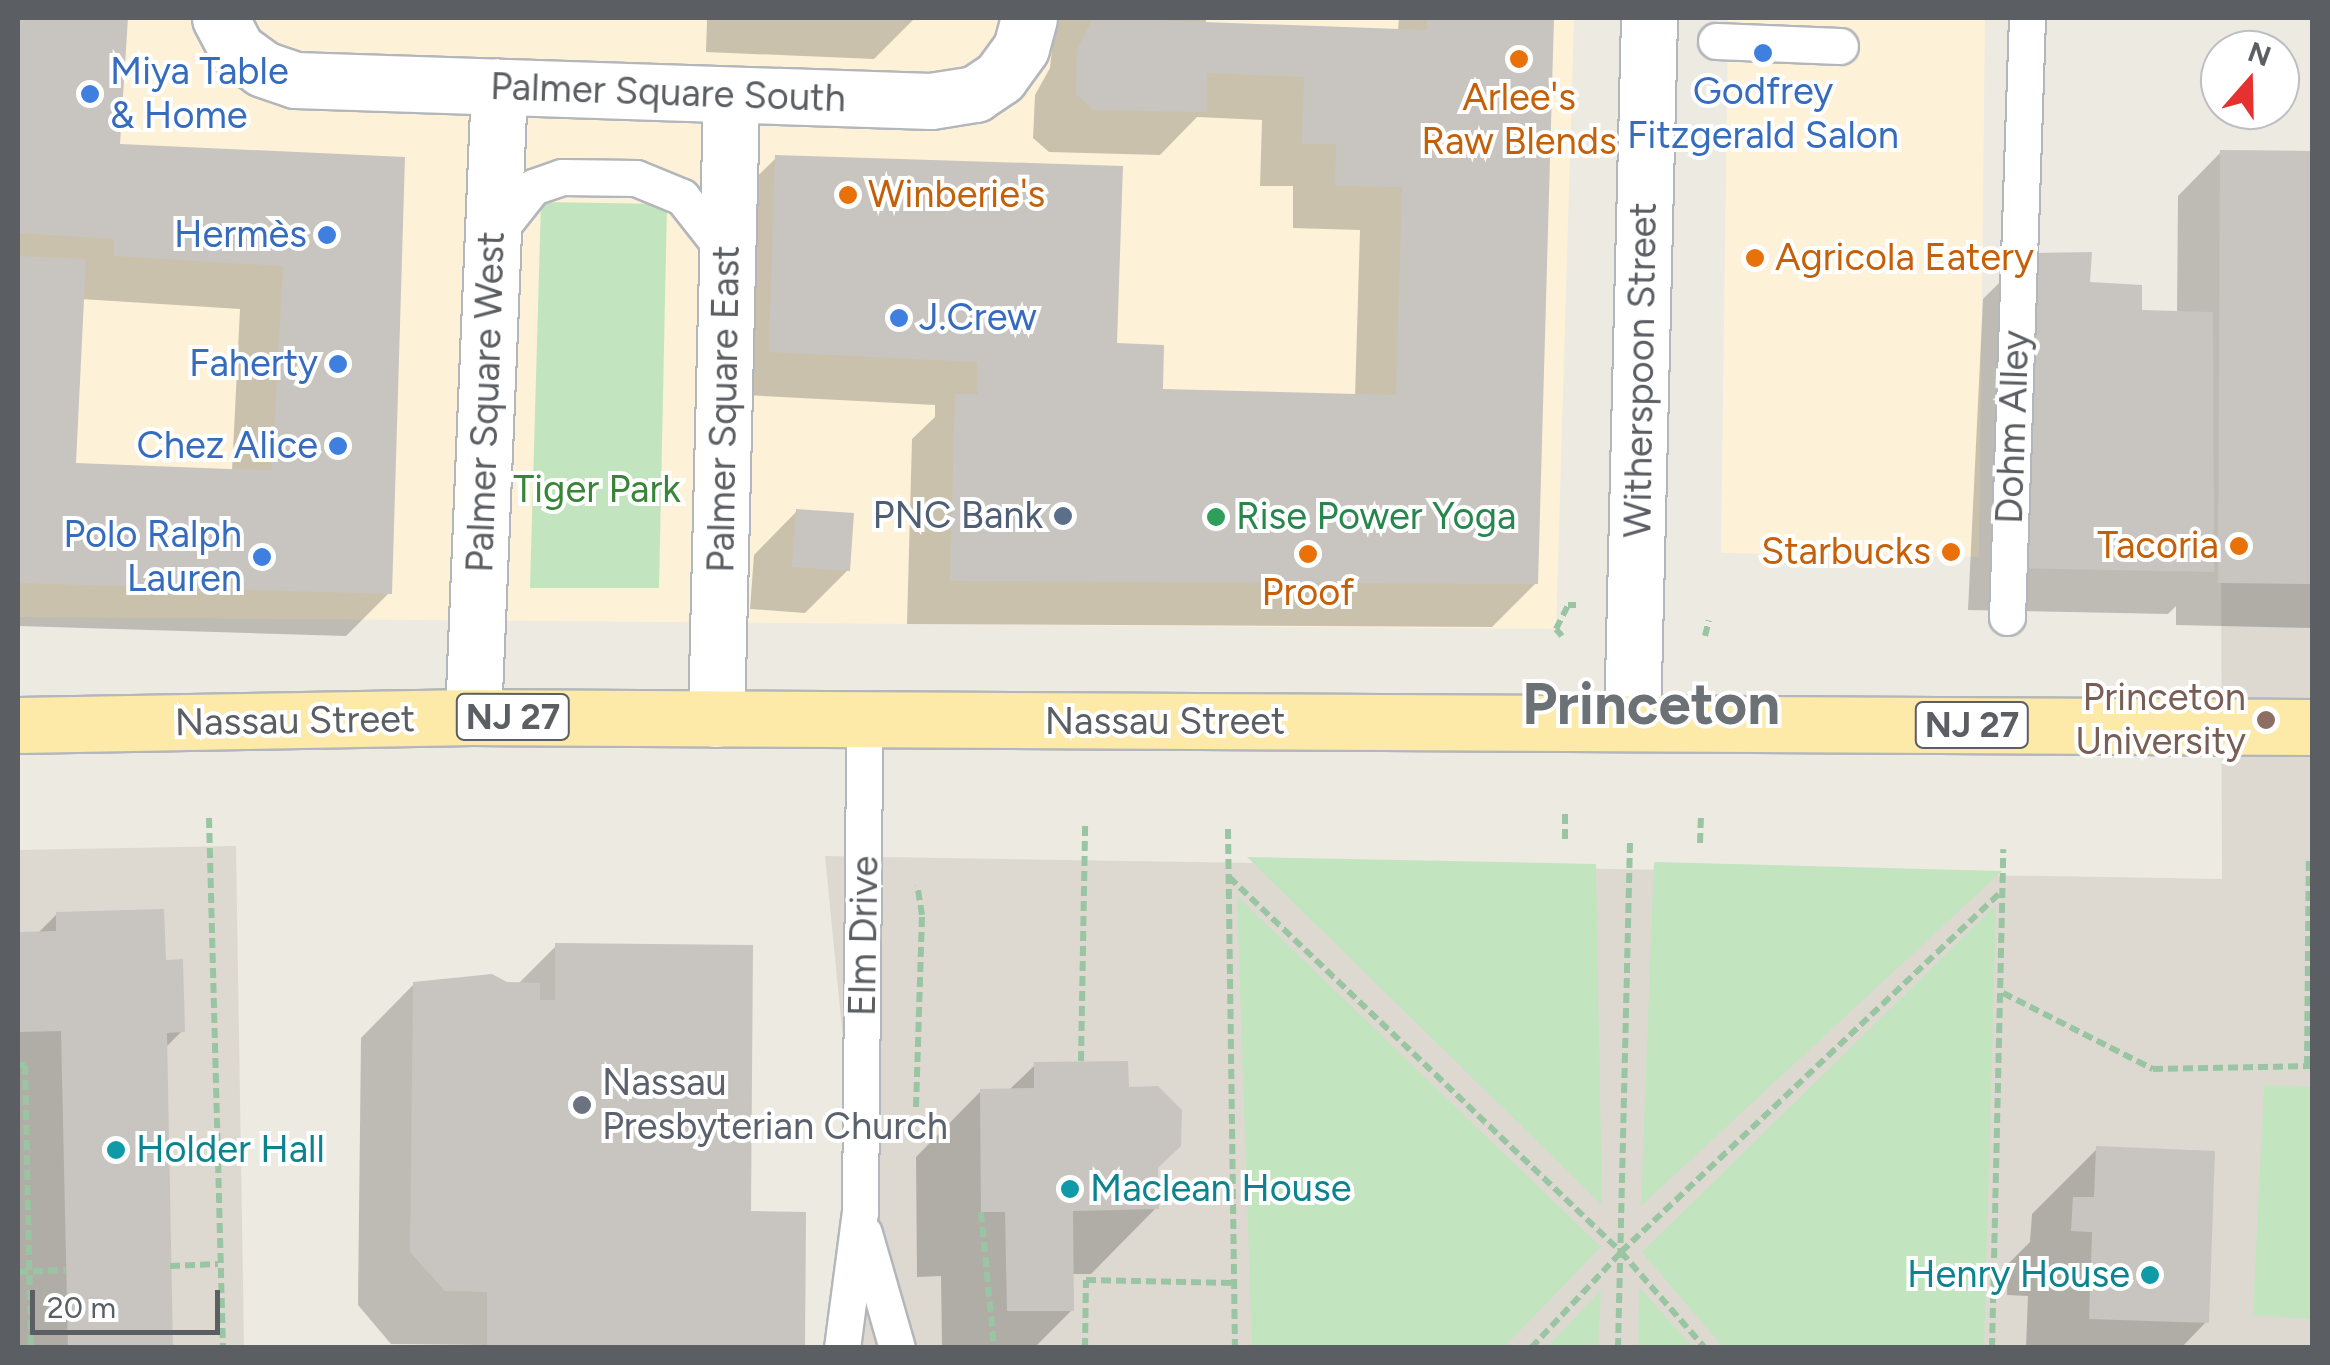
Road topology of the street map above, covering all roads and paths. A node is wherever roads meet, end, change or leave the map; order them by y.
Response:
1 (220, 18) edge
2 (1649, 18) edge
3 (2028, 18) edge
4 (1025, 33) edge
5 (1716, 41) dead end
6 (1840, 46) dead end
7 (499, 86) junction
8 (731, 99) junction
9 (492, 238) junction
10 (728, 254) junction
11 (1568, 605) dead end
12 (2007, 618) dead end
13 (1709, 620) dead end
14 (1562, 636) dead end
15 (1705, 636) dead end
16 (474, 717) junction
17 (716, 719) junction
18 (864, 720) junction
19 (18, 724) edge
20 (1632, 724) junction
21 (2312, 727) edge
22 (1565, 810) dead end
23 (1701, 814) dead end
24 (209, 818) dead end
25 (1085, 824) dead end
26 (1228, 829) dead end
27 (1565, 839) dead end
28 (1630, 841) dead end
29 (1700, 843) dead end
30 (2003, 850) dead end
31 (2309, 856) dead end
32 (916, 877) dead end
33 (1229, 877) junction
34 (2002, 891) junction
35 (2004, 993) junction
36 (1081, 1062) dead end
37 (18, 1065) edge
38 (2310, 1066) edge
39 (916, 1114) dead end
40 (860, 1212) junction
41 (982, 1212) dead end
42 (18, 1250) edge
43 (1621, 1252) junction
44 (28, 1255) junction
45 (218, 1264) junction
46 (170, 1266) dead end
47 (66, 1270) dead end
48 (28, 1272) junction
49 (18, 1275) edge
50 (1234, 1283) junction
51 (30, 1348) edge
52 (222, 1348) edge
53 (842, 1348) edge
54 (897, 1348) edge
55 (994, 1348) edge
56 (1085, 1348) edge
57 (1235, 1348) edge
58 (1530, 1348) edge
59 (1618, 1348) edge
60 (1706, 1348) edge
61 (1992, 1348) edge

1 - 7 street, Palmer Square South
2 - 20 street, Witherspoon Street
3 - 12 lane, Dohm Alley
4 - 8 street, Palmer Square South
5 - 6 lane
7 - 8 street, Palmer Square South
7 - 9 street, Palmer Square West
8 - 10 street, Palmer Square East
9 - 10 lane
9 - 16 street, Palmer Square West
10 - 17 street, Palmer Square East
11 - 14 path
13 - 15 path
16 - 17 main road, Nassau Street / NJ 27
16 - 19 main road, Nassau Street / NJ 27
17 - 18 main road, Nassau Street / NJ 27
18 - 20 main road, Nassau Street / NJ 27
18 - 40 lane, Elm Drive
20 - 21 main road, Nassau Street / NJ 27
22 - 27 path
23 - 29 path
24 - 45 path
25 - 36 path
26 - 33 path
28 - 43 path
30 - 34 path
31 - 38 path
32 - 39 path
33 - 43 path
33 - 50 path
34 - 35 path
34 - 43 path
35 - 38 path
35 - 61 path
37 - 44 path
40 - 53 lane, Elm Drive
40 - 54 lane, Elm Drive
41 - 55 path
42 - 44 path
43 - 58 path
43 - 59 path
43 - 60 path
44 - 48 path
45 - 46 path
45 - 52 path
47 - 48 path
48 - 49 path
48 - 51 path
50 - 56 path
50 - 57 path

